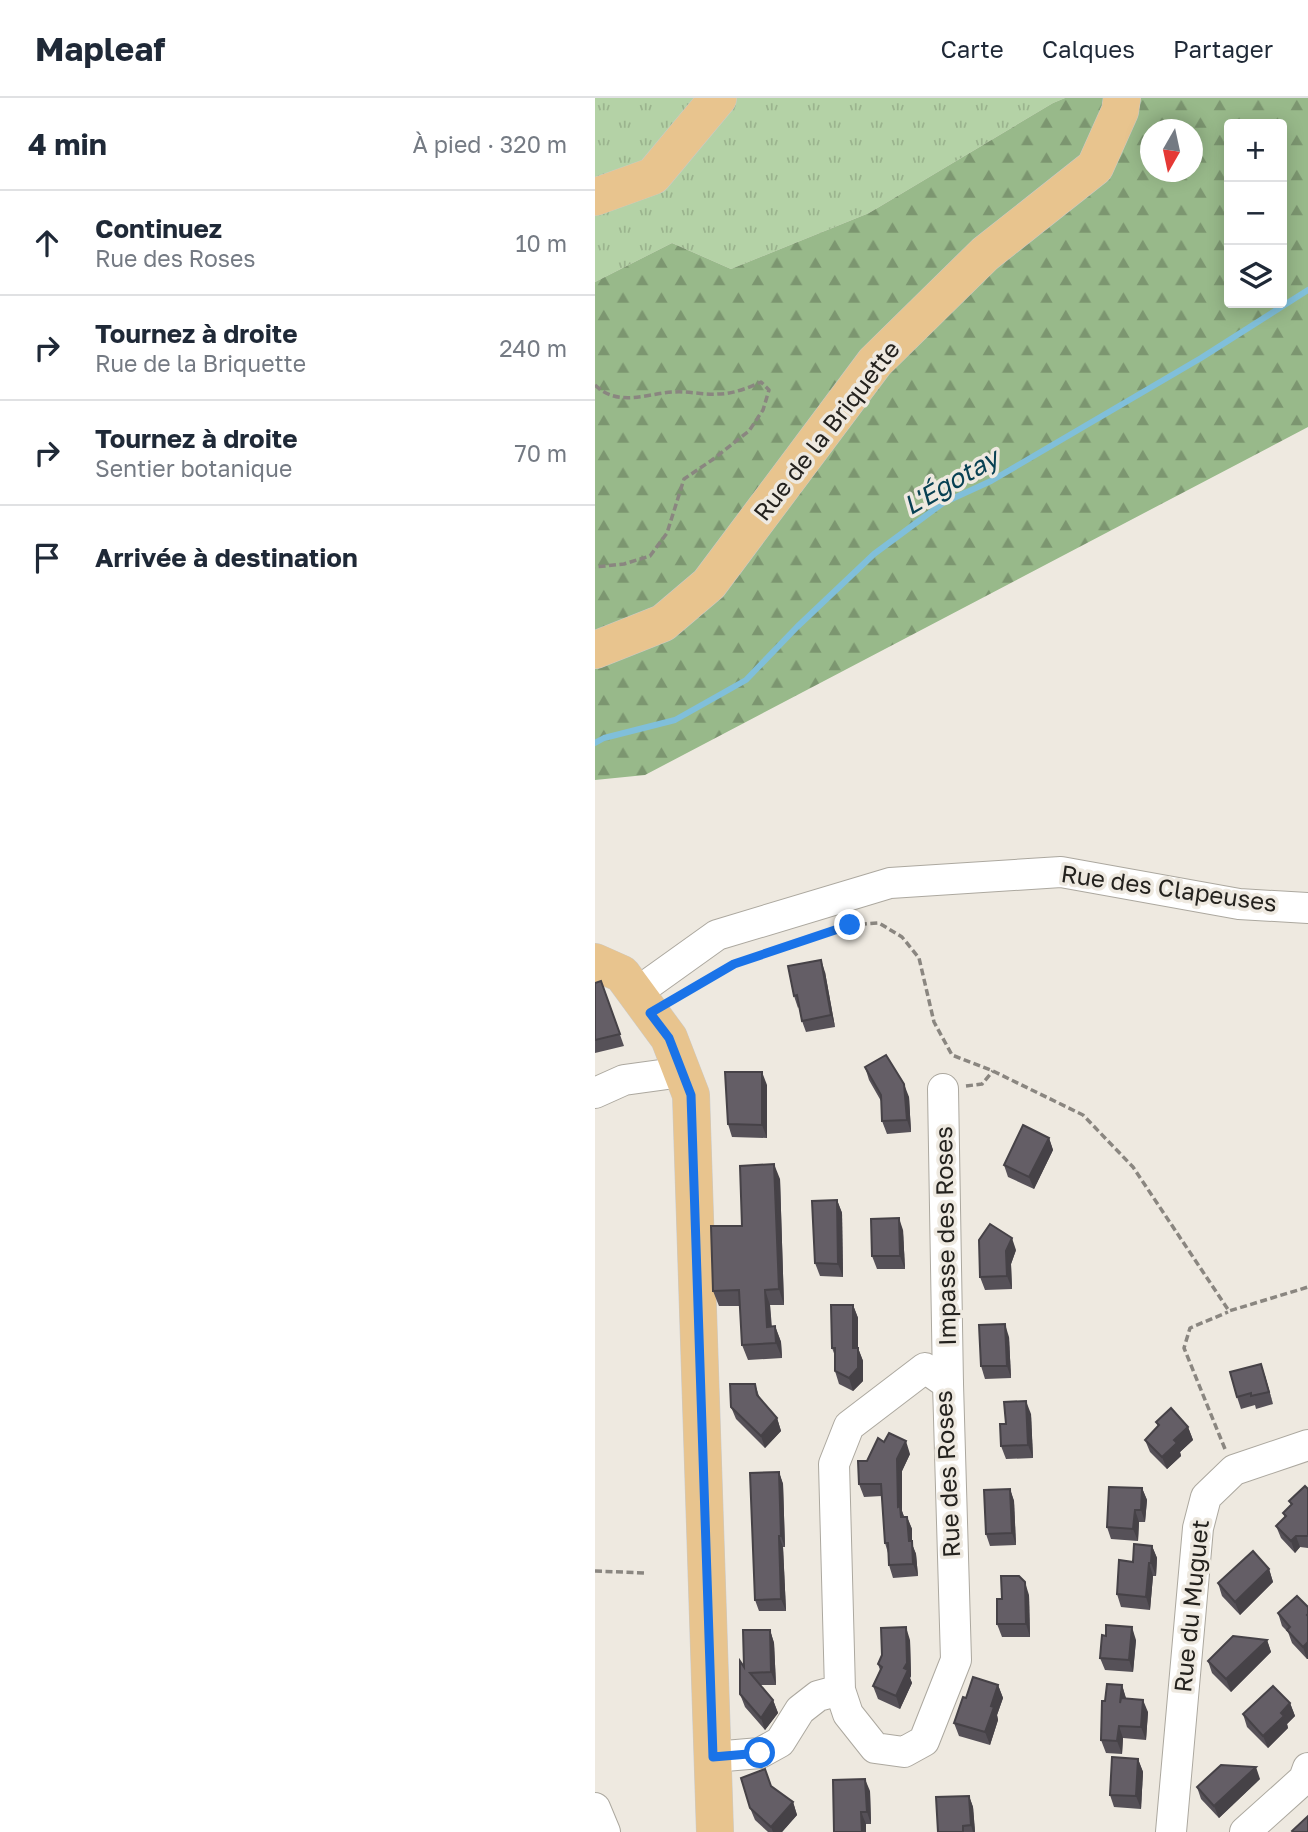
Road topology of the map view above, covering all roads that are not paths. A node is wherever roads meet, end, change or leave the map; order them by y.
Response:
1 (718, 98) edge
2 (1122, 98) edge
3 (595, 197) edge
4 (595, 650) edge
5 (1308, 908) edge
6 (595, 962) edge
7 (643, 1003) junction
8 (682, 1072) junction
9 (943, 1089) road end
10 (595, 1093) edge
11 (948, 1384) junction
12 (1308, 1445) edge
13 (840, 1690) junction
14 (713, 1757) junction
15 (1308, 1768) edge
16 (595, 1808) edge
17 (605, 1832) edge
18 (715, 1832) edge
19 (1171, 1832) edge
20 (1245, 1832) edge

1 - 3 main road
2 - 4 main road, Rue de la Briquette
5 - 7 street, Rue des Clapeuses
6 - 7 main road
7 - 8 main road
8 - 10 street
8 - 14 main road
9 - 11 street, Impasse des Roses
11 - 13 street, Rue des Roses
11 - 13 street, Rue des Roses
12 - 19 street, Rue du Muguet
13 - 14 street
14 - 18 main road
15 - 20 street
16 - 17 street

